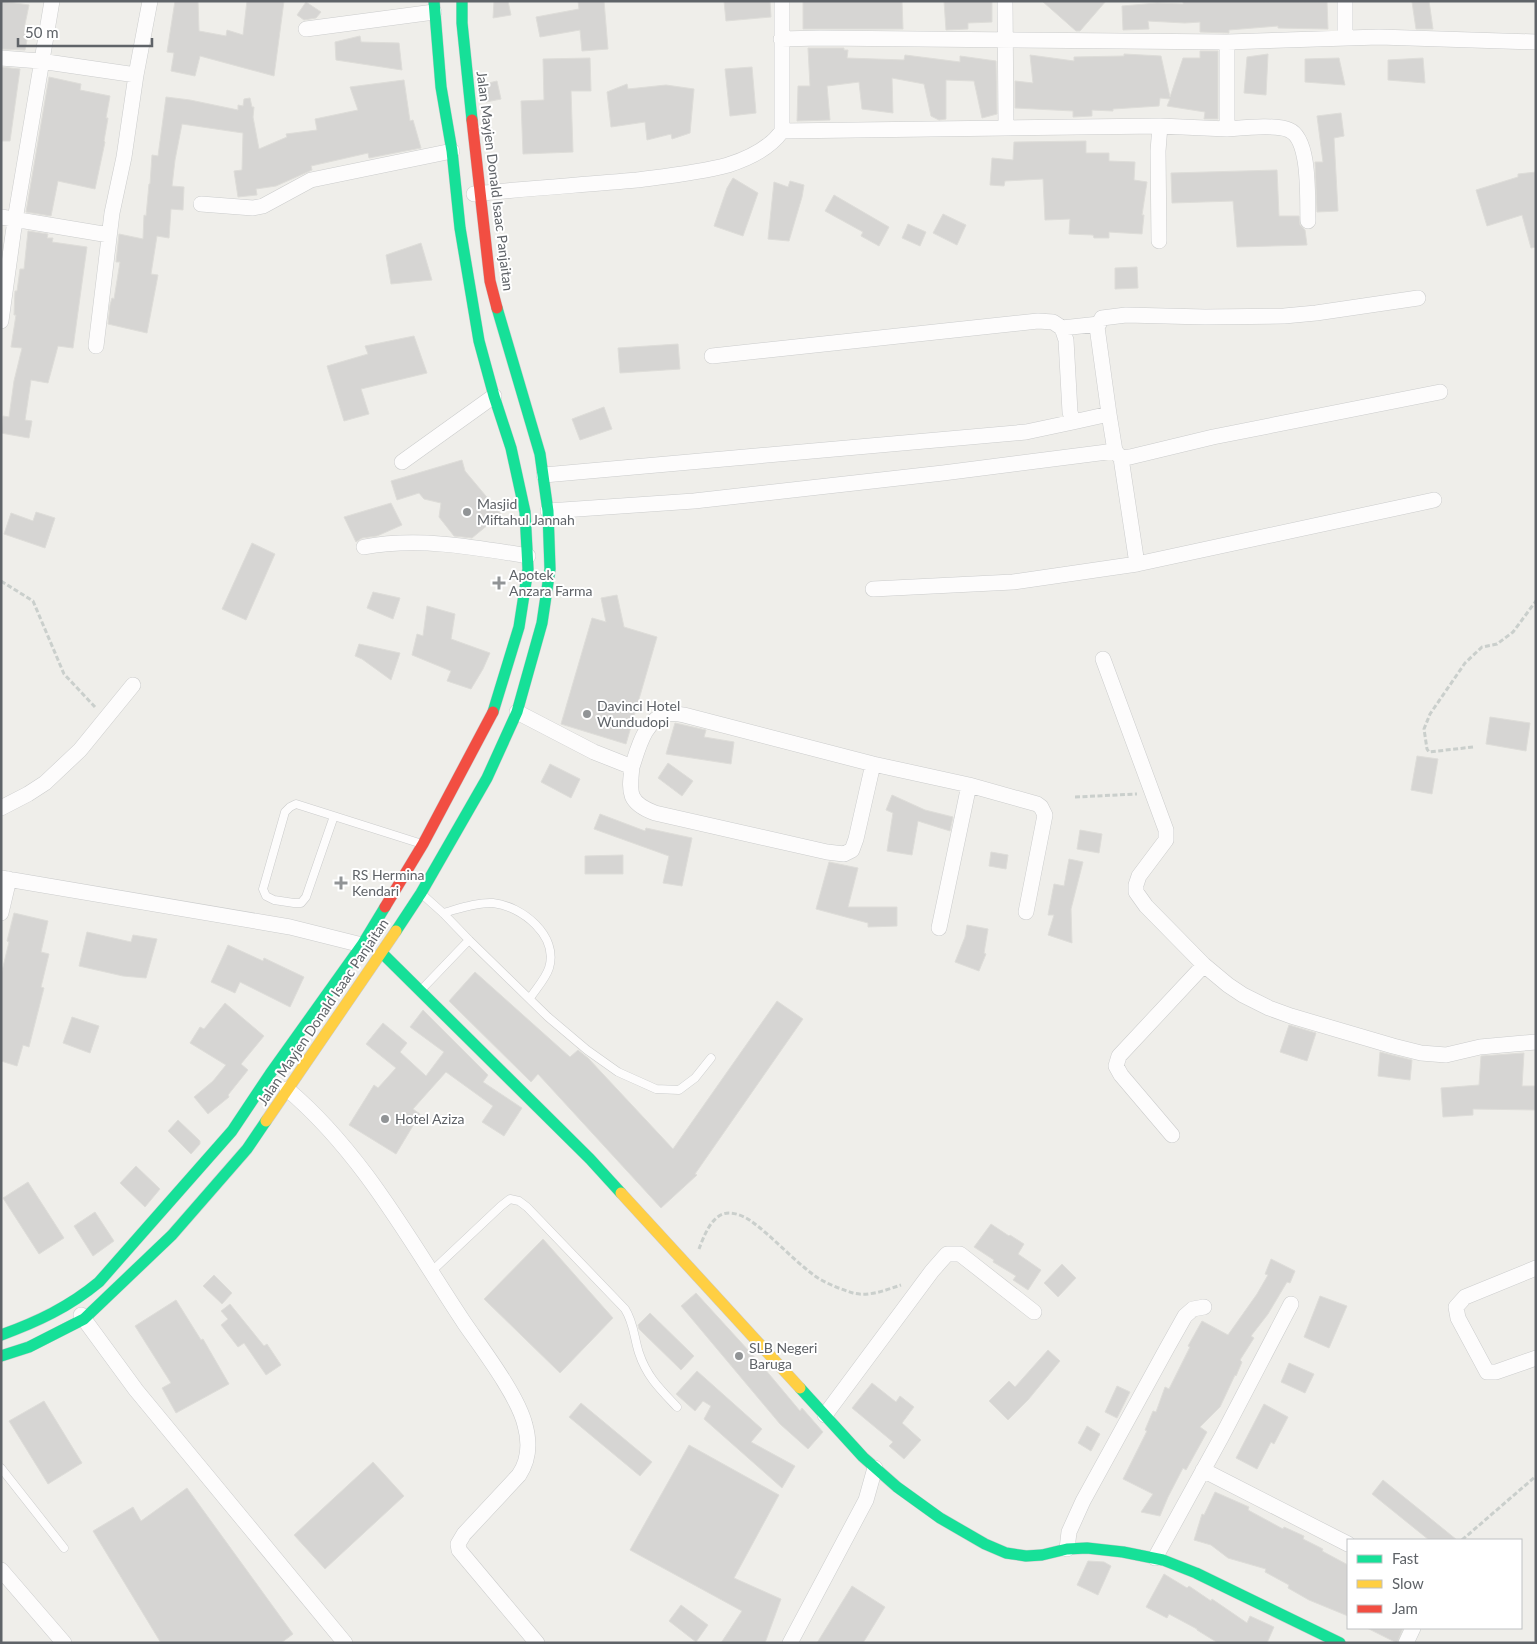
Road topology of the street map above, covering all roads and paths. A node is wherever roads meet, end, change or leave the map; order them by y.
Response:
1 (52, 1) edge
2 (150, 1) edge
3 (462, 1) edge
4 (782, 1) edge
5 (1005, 1) edge
6 (1345, 1) edge
7 (434, 7) edge
8 (306, 30) dead end
9 (781, 38) junction
10 (1345, 38) junction
11 (1006, 39) junction
12 (1227, 42) junction
13 (1536, 42) edge
14 (1, 58) edge
15 (40, 61) junction
16 (136, 75) junction
17 (1160, 126) junction
18 (1006, 128) junction
19 (1227, 129) junction
20 (782, 131) junction
21 (452, 151) junction
22 (480, 194) junction
23 (458, 196) junction
24 (201, 204) dead end
25 (8, 219) edge
26 (1308, 221) dead end
27 (109, 235) junction
28 (1160, 241) dead end
29 (1418, 298) dead end
30 (1, 321) edge
31 (1099, 324) junction
32 (1062, 328) junction
33 (96, 346) dead end
34 (712, 356) dead end
35 (1440, 392) dead end
36 (494, 396) junction
37 (1109, 414) junction
38 (1073, 422) junction
39 (1118, 454) junction
40 (402, 462) dead end
41 (544, 475) junction
42 (1434, 500) dead end
43 (548, 511) junction
44 (364, 546) dead end
45 (528, 556) junction
46 (1137, 564) junction
47 (1, 581) edge
48 (873, 590) dead end
49 (1536, 601) edge
50 (1103, 658) dead end
51 (133, 685) dead end
52 (517, 712) junction
53 (106, 719) junction
54 (1473, 747) dead end
55 (873, 764) junction
56 (632, 768) junction
57 (969, 785) junction
58 (1153, 793) junction
59 (1075, 797) dead end
60 (1, 808) edge
61 (334, 816) junction
62 (423, 844) junction
63 (5, 879) edge
64 (421, 892) junction
65 (443, 912) junction
66 (1026, 912) dead end
67 (1, 913) edge
68 (939, 928) dead end
69 (469, 940) junction
70 (362, 945) junction
71 (382, 953) junction
72 (1204, 965) junction
73 (421, 990) junction
74 (530, 998) junction
75 (1536, 1042) edge
76 (711, 1058) dead end
77 (288, 1089) junction
78 (1172, 1135) dead end
79 (1536, 1268) edge
80 (432, 1271) junction
81 (692, 1271) junction
82 (903, 1284) dead end
83 (74, 1303) junction
84 (1291, 1304) dead end
85 (1204, 1307) dead end
86 (1034, 1312) dead end
87 (84, 1319) junction
88 (1, 1334) edge
89 (1, 1356) edge
90 (1536, 1358) edge
91 (677, 1407) dead end
92 (825, 1415) junction
93 (1, 1468) edge
94 (875, 1468) junction
95 (1204, 1470) junction
96 (1536, 1476) edge
97 (1463, 1539) edge
98 (1347, 1543) edge
99 (64, 1548) dead end
100 (1067, 1549) junction
101 (1155, 1558) junction
102 (1, 1570) edge
103 (1413, 1629) edge
104 (64, 1643) edge
105 (345, 1643) edge
106 (537, 1643) edge
107 (790, 1643) edge
108 (1340, 1643) edge
109 (1406, 1643) edge

1 - 15 street
2 - 16 street
3 - 22 main road, Jalan Mayjen Donald Isaac Panjaitan
4 - 9 street
5 - 11 street
6 - 10 street
7 - 8 street
7 - 21 main road, Jalan Mayjen Donald Isaac Panjaitan
9 - 11 street
9 - 20 street
10 - 12 street
10 - 13 street
11 - 12 street
11 - 18 street
12 - 19 street
14 - 15 street
15 - 16 street
15 - 25 street
16 - 27 street
17 - 18 street
17 - 19 street
17 - 28 street
18 - 20 street
19 - 26 street
20 - 22 street
21 - 23 main road, Jalan Mayjen Donald Isaac Panjaitan
21 - 24 street
22 - 23 street
22 - 41 main road, Jalan Mayjen Donald Isaac Panjaitan
23 - 36 main road, Jalan Mayjen Donald Isaac Panjaitan
25 - 27 street
25 - 30 street
27 - 33 street
29 - 31 street
31 - 32 street
31 - 37 street
32 - 34 street
32 - 38 street
35 - 39 street
36 - 40 street
36 - 45 main road, Jalan Mayjen Donald Isaac Panjaitan
37 - 38 street
37 - 39 street
38 - 41 street
39 - 43 street
39 - 46 street
41 - 43 main road, Jalan Mayjen Donald Isaac Panjaitan
42 - 46 street
43 - 52 main road, Jalan Mayjen Donald Isaac Panjaitan
44 - 45 street
45 - 62 main road, Jalan Mayjen Donald Isaac Panjaitan
46 - 48 street
47 - 53 path
49 - 54 path
50 - 58 street
51 - 53 street
52 - 56 street
52 - 64 main road, Jalan Mayjen Donald Isaac Panjaitan
53 - 60 street
55 - 56 street
55 - 56 street
55 - 57 street
57 - 66 street
57 - 68 street
58 - 59 path
58 - 72 street
61 - 61 lane
61 - 62 lane
62 - 70 main road, Jalan Mayjen Donald Isaac Panjaitan
63 - 67 street
63 - 70 street
64 - 65 lane
64 - 71 main road, Jalan Mayjen Donald Isaac Panjaitan
65 - 69 lane
65 - 74 lane
69 - 73 lane
69 - 74 lane
70 - 71 main road
70 - 83 main road, Jalan Mayjen Donald Isaac Panjaitan
71 - 73 main road
71 - 77 main road, Jalan Mayjen Donald Isaac Panjaitan
72 - 75 street
72 - 78 street
73 - 81 main road
74 - 76 lane
77 - 80 street
77 - 87 main road, Jalan Mayjen Donald Isaac Panjaitan
79 - 90 street
80 - 91 lane
80 - 106 street
81 - 82 path
81 - 92 main road
83 - 87 street
83 - 88 main road, Jalan Mayjen Donald Isaac Panjaitan
84 - 95 street
85 - 100 street
86 - 92 street
87 - 89 main road, Jalan Mayjen Donald Isaac Panjaitan
87 - 105 street
92 - 94 main road
93 - 99 lane
94 - 100 main road
94 - 107 street
95 - 98 street
95 - 101 street
96 - 97 path
100 - 101 main road
101 - 108 main road
102 - 104 street
103 - 109 street

